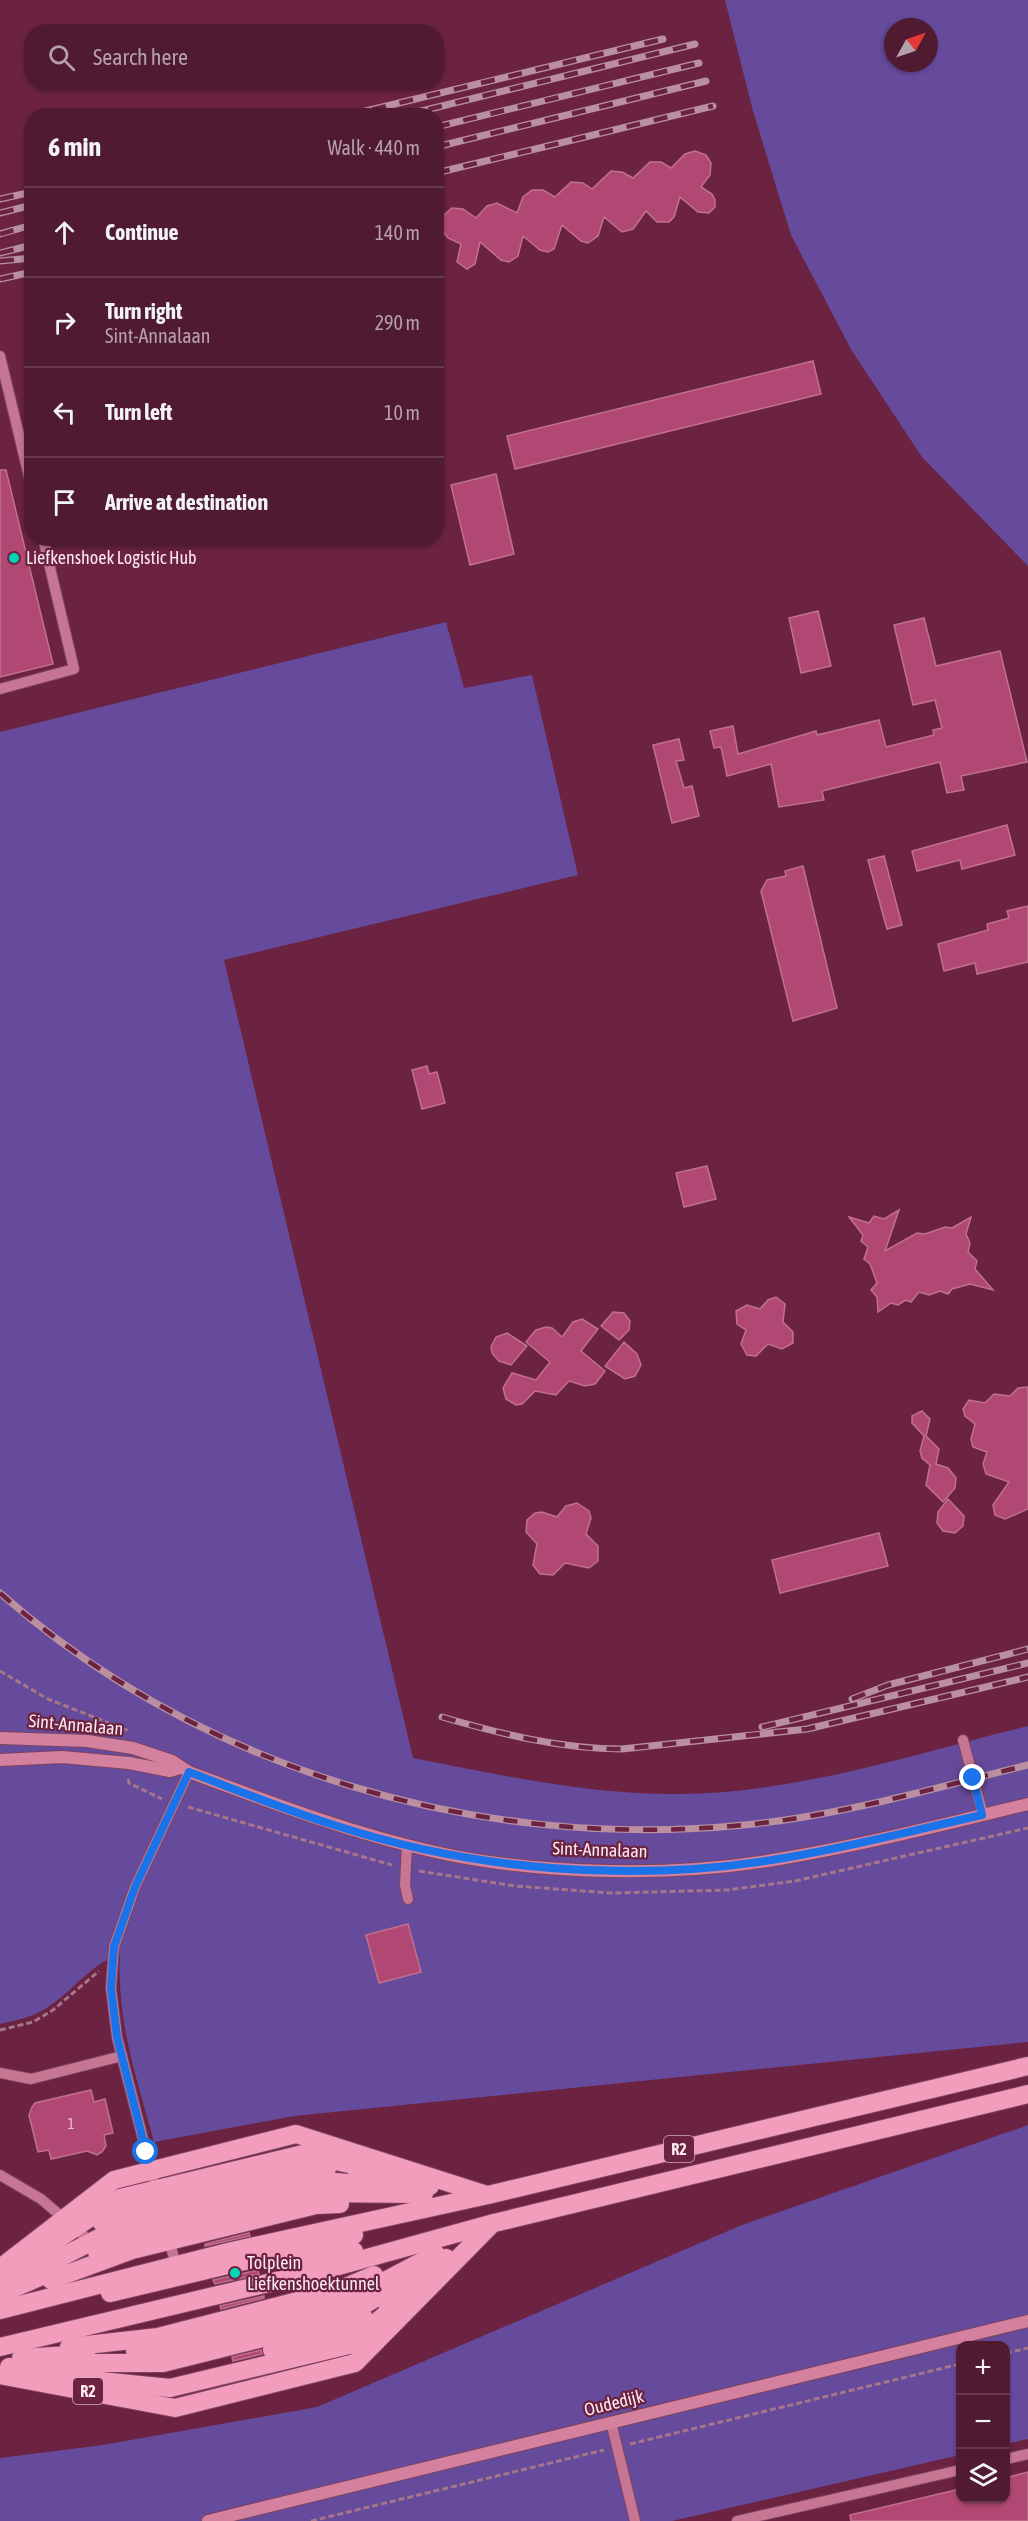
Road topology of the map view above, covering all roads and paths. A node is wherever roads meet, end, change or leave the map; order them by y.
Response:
1 (0, 356) edge
2 (24, 456) edge
3 (45, 546) edge
4 (0, 688) edge
5 (0, 1671) edge
6 (0, 1738) edge
7 (963, 1740) dead end
8 (133, 1748) junction
9 (0, 1760) edge
10 (184, 1770) junction
11 (1028, 1804) edge
12 (982, 1815) junction
13 (407, 1845) junction
14 (408, 1899) dead end
15 (113, 1962) junction
16 (0, 2030) edge
17 (122, 2055) junction
18 (1028, 2066) edge
19 (0, 2073) edge
20 (1028, 2094) edge
21 (151, 2171) junction
22 (0, 2175) edge
23 (488, 2195) junction
24 (494, 2223) junction
25 (168, 2234) junction
26 (102, 2251) junction
27 (0, 2268) edge
28 (0, 2277) edge
29 (0, 2283) edge
30 (0, 2289) edge
31 (0, 2295) edge
32 (0, 2300) edge
33 (0, 2305) edge
34 (0, 2310) edge
35 (0, 2315) edge
36 (1028, 2321) edge
37 (1028, 2348) edge
38 (1010, 2352) edge
39 (0, 2357) edge
40 (956, 2365) edge
41 (0, 2375) edge
42 (611, 2422) junction
43 (617, 2447) junction
44 (1028, 2454) edge
45 (1010, 2458) edge
46 (956, 2471) edge
47 (208, 2521) edge
48 (311, 2521) edge
49 (635, 2521) edge
50 (737, 2521) edge

1 - 2 lane
3 - 4 lane
5 - 8 path
6 - 8 street, Sint-Annalaan
7 - 12 lane
8 - 10 street, Sint-Annalaan
9 - 10 street, Sint-Annalaan
10 - 13 street, Sint-Annalaan
10 - 15 lane
11 - 12 street, Sint-Annalaan
12 - 13 street, Sint-Annalaan
13 - 14 lane
15 - 16 path
15 - 17 lane
17 - 19 lane
17 - 21 lane
18 - 23 highway, R2
20 - 24 highway, R2
21 - 23 highway, R2
21 - 25 lane
21 - 26 highway, R2
22 - 26 lane
23 - 25 highway, R2
23 - 25 highway, R2
23 - 25 highway, R2
23 - 25 highway, R2
24 - 39 highway, R2
24 - 39 highway, R2
24 - 39 highway, R2
24 - 39 highway, R2
24 - 41 highway, R2
25 - 26 highway, R2
25 - 26 highway, R2
25 - 26 highway, R2
25 - 26 highway, R2
26 - 27 highway, R2
26 - 28 highway, R2
26 - 29 highway, R2
26 - 30 highway, R2
26 - 31 highway, R2
26 - 32 highway, R2
26 - 33 highway, R2
26 - 34 highway, R2
26 - 35 highway, R2
36 - 42 street, Oudedijk
37 - 38 path
40 - 43 path
42 - 43 lane
42 - 47 street, Oudedijk
43 - 48 path
43 - 49 lane
44 - 45 lane
46 - 50 lane

